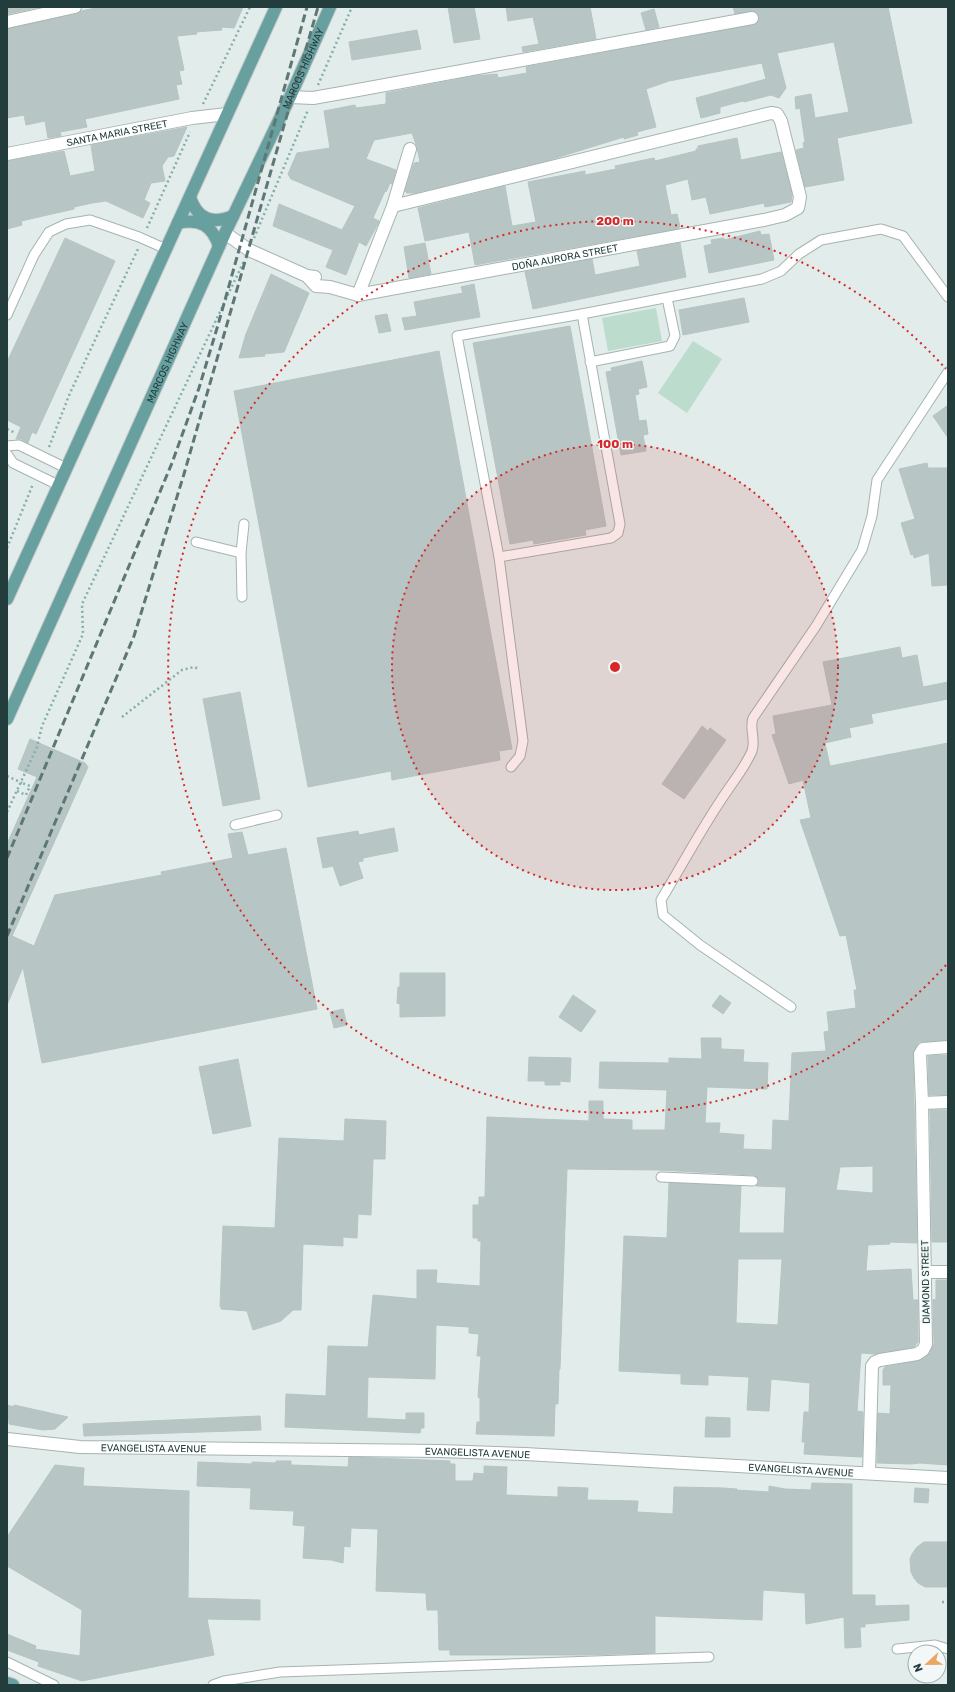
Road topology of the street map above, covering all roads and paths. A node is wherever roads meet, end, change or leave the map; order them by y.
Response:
1 (75, 7) edge
2 (250, 7) edge
3 (276, 7) edge
4 (330, 7) edge
5 (352, 7) edge
6 (752, 18) dead end
7 (7, 22) edge
8 (290, 97) junction
9 (313, 98) junction
10 (226, 114) junction
11 (197, 118) junction
12 (410, 149) dead end
13 (7, 154) edge
14 (190, 197) junction
15 (393, 206) junction
16 (233, 216) junction
17 (178, 223) junction
18 (225, 233) junction
19 (143, 238) junction
20 (219, 246) junction
21 (166, 249) junction
22 (249, 250) junction
23 (358, 295) junction
24 (948, 297) edge
25 (667, 298) junction
26 (7, 314) edge
27 (582, 314) junction
28 (590, 362) junction
29 (948, 372) edge
30 (7, 446) edge
31 (7, 454) edge
32 (44, 457) junction
33 (66, 468) junction
34 (37, 475) junction
35 (58, 485) junction
36 (244, 524) dead end
37 (196, 542) dead end
38 (7, 548) edge
39 (241, 552) junction
40 (499, 558) junction
41 (242, 597) dead end
42 (7, 599) edge
43 (199, 669) dead end
44 (122, 717) dead end
45 (7, 719) edge
46 (511, 767) dead end
47 (7, 776) edge
48 (17, 791) junction
49 (7, 812) edge
50 (277, 815) dead end
51 (234, 825) dead end
52 (791, 1006) dead end
53 (948, 1047) edge
54 (948, 1102) edge
55 (922, 1103) junction
56 (661, 1177) dead end
57 (753, 1181) dead end
58 (926, 1272) junction
59 (948, 1272) edge
60 (7, 1439) edge
61 (869, 1473) junction
62 (948, 1478) edge
63 (942, 1602) dead end
64 (948, 1602) edge
65 (897, 1649) dead end
66 (948, 1649) edge
67 (709, 1657) dead end
68 (7, 1662) edge
69 (7, 1683) edge
70 (13, 1685) edge
71 (54, 1685) edge
72 (213, 1685) edge

1 - 7 street
2 - 11 path
3 - 10 main road
4 - 8 main road, MARCOS HIGHWAY
5 - 9 path
6 - 9 street
8 - 9 street
8 - 16 main road, MARCOS HIGHWAY
9 - 22 path
10 - 11 street, SANTA MARIA STREET
10 - 14 main road
11 - 13 street, SANTA MARIA STREET
11 - 19 path
12 - 15 street
14 - 16 main road
14 - 17 main road
15 - 23 street
15 - 23 street, DOÑA AURORA STREET
16 - 18 main road, MARCOS HIGHWAY
17 - 20 main road
17 - 21 main road
18 - 20 main road, MARCOS HIGHWAY
18 - 22 street, DOÑA AURORA STREET
19 - 21 lane
19 - 26 lane
19 - 32 path
20 - 45 main road, MARCOS HIGHWAY
21 - 33 main road
22 - 23 street, DOÑA AURORA STREET
22 - 48 path
24 - 25 lane
25 - 27 lane
25 - 28 lane
27 - 28 lane
27 - 40 lane
28 - 40 lane
29 - 52 lane
30 - 32 lane
31 - 34 lane
32 - 33 lane
33 - 35 main road
34 - 35 lane
34 - 38 path
35 - 42 main road
36 - 39 lane
37 - 39 lane
39 - 41 lane
40 - 46 lane
43 - 44 path
47 - 48 path, bridge
48 - 49 path
50 - 51 lane
53 - 55 street, DIAMOND STREET
54 - 55 street
55 - 58 street, DIAMOND STREET
56 - 57 lane
58 - 59 street
58 - 61 street, DIAMOND STREET
60 - 61 street, EVANGELISTA AVENUE
61 - 62 street, EVANGELISTA AVENUE
63 - 64 path
65 - 66 lane
67 - 72 lane
68 - 71 lane
69 - 70 main road

